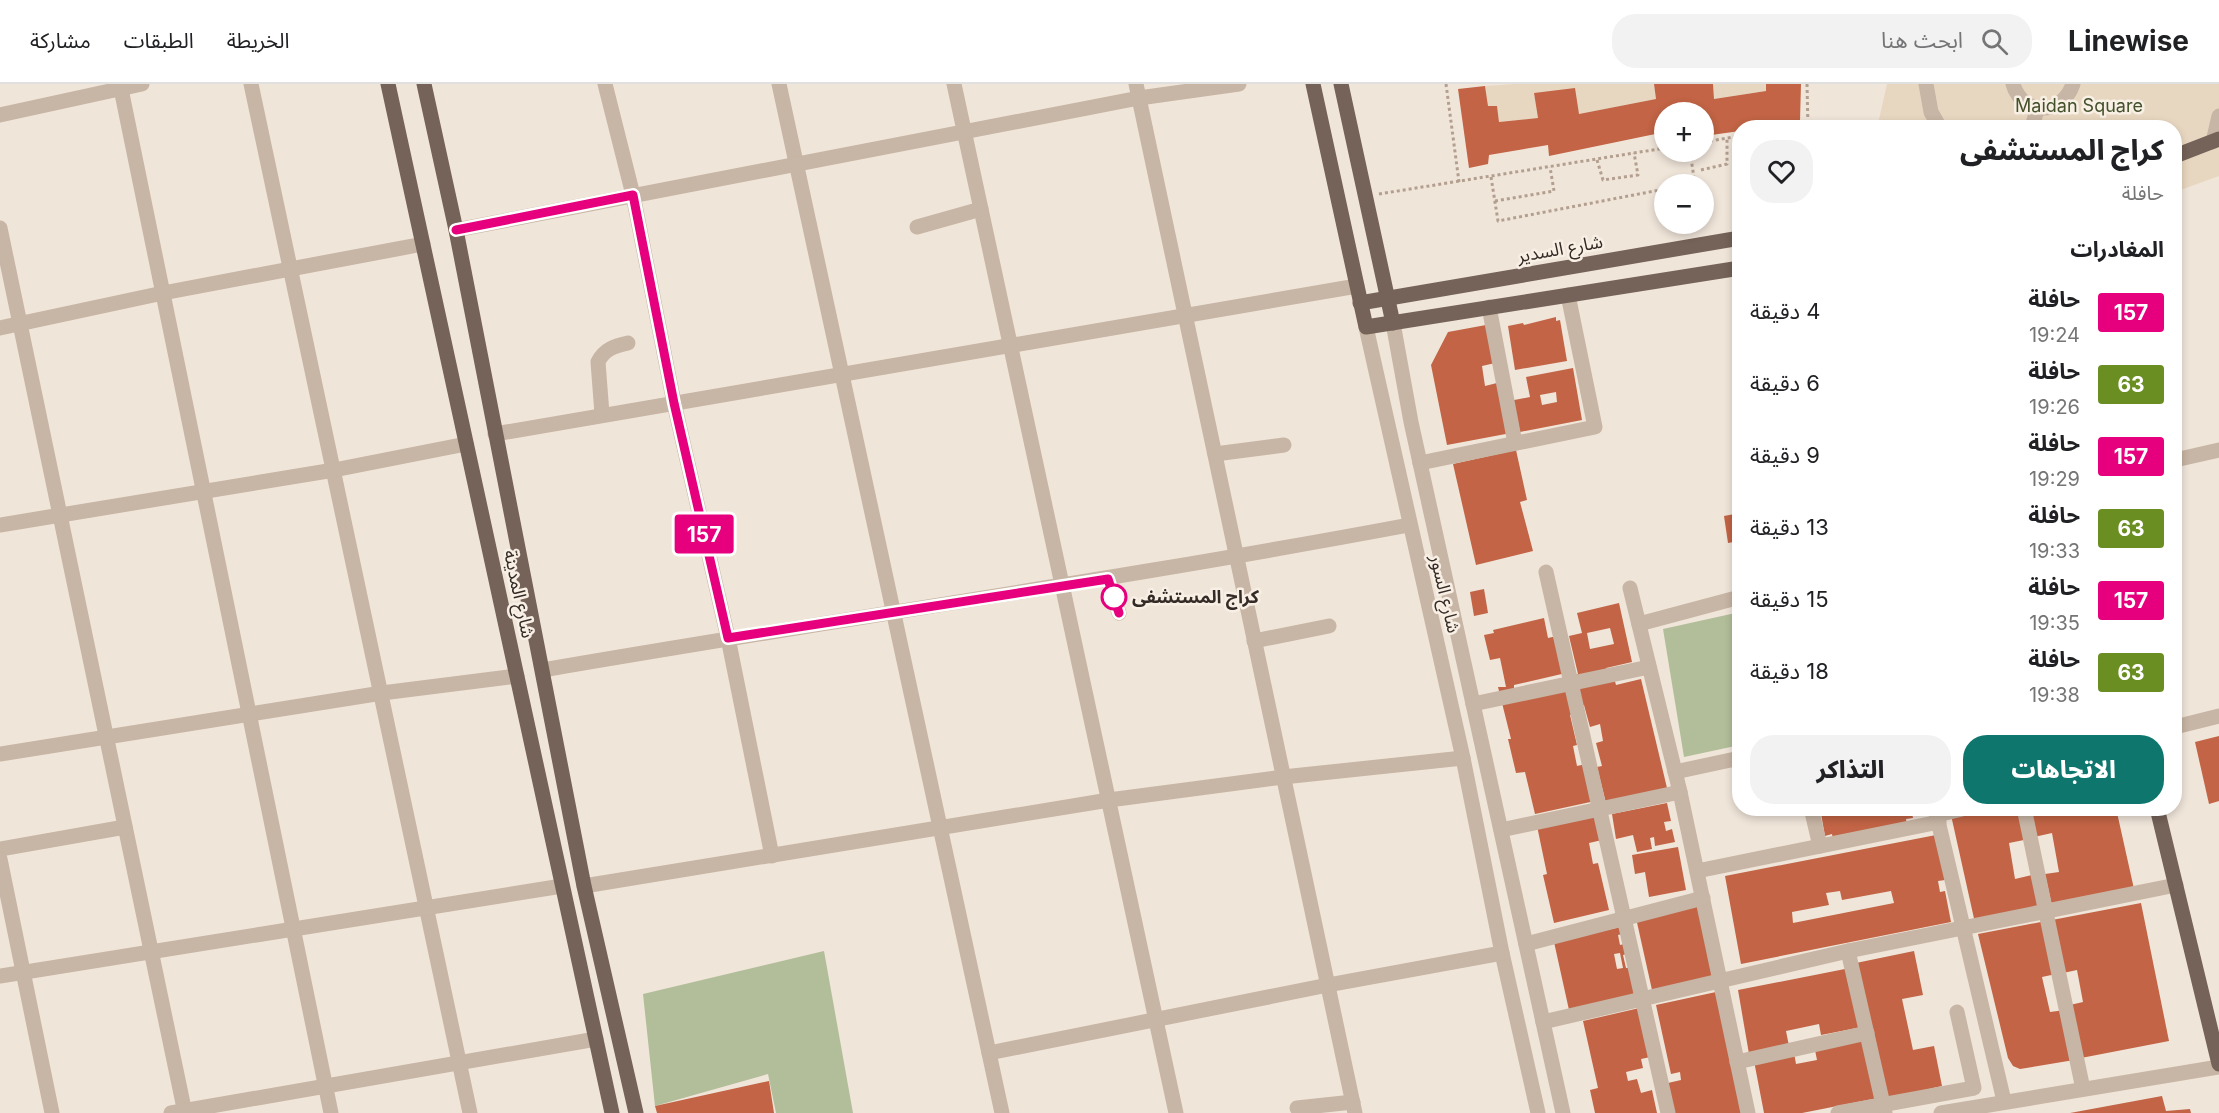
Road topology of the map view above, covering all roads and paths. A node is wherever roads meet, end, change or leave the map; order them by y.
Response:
1 (142, 84) edge
2 (251, 84) edge
3 (388, 84) edge
4 (424, 84) edge
5 (605, 84) edge
6 (779, 84) edge
7 (954, 84) edge
8 (1239, 84) edge
9 (1313, 84) edge
10 (1341, 84) edge
11 (1446, 84) edge
12 (1807, 84) edge
13 (1926, 84) edge
14 (2013, 84) edge
15 (2073, 84) edge
16 (120, 87) edge
17 (1137, 91) edge
18 (2037, 109) junction
19 (1931, 111) junction
20 (0, 115) edge
21 (2219, 116) edge
22 (1808, 120) edge
23 (1930, 120) edge
24 (1936, 120) edge
25 (2034, 120) edge
26 (964, 132) junction
27 (1732, 137) edge
28 (1727, 138) junction
29 (1714, 140) edge
30 (2216, 140) edge
31 (1654, 150) edge
32 (1634, 153) junction
33 (2182, 153) edge
34 (1597, 160) junction
35 (797, 164) junction
36 (1550, 167) junction
37 (1701, 170) dead end
38 (1491, 176) junction
39 (1459, 182) junction
40 (1654, 191) edge
41 (633, 195) junction
42 (1365, 196) junction
43 (1495, 201) junction
44 (981, 209) junction
45 (918, 226) dead end
46 (0, 228) edge
47 (456, 230) junction
48 (1732, 239) edge
49 (423, 244) junction
50 (1690, 247) junction
51 (292, 268) junction
52 (1732, 269) edge
53 (1695, 275) junction
54 (1357, 286) junction
55 (163, 293) junction
56 (1568, 295) junction
57 (1387, 298) junction
58 (1360, 303) junction
59 (1490, 307) junction
60 (1185, 316) junction
61 (1393, 322) junction
62 (20, 324) junction
63 (1366, 327) junction
64 (0, 328) edge
65 (628, 344) dead end
66 (1010, 346) junction
67 (842, 375) junction
68 (674, 403) junction
69 (602, 414) junction
70 (1411, 422) junction
71 (1388, 428) junction
72 (495, 434) junction
73 (1515, 443) junction
74 (466, 444) junction
75 (1284, 445) dead end
76 (2219, 450) edge
77 (1215, 454) junction
78 (2182, 458) edge
79 (1420, 463) junction
80 (334, 470) junction
81 (203, 491) junction
82 (60, 515) junction
83 (0, 525) edge
84 (1409, 525) junction
85 (1237, 557) junction
86 (1546, 572) dead end
87 (1108, 579) junction
88 (1062, 585) junction
89 (1630, 588) dead end
90 (1732, 599) edge
91 (894, 612) junction
92 (1119, 613) dead end
93 (1639, 624) junction
94 (1329, 626) dead end
95 (728, 638) junction
96 (1254, 641) junction
97 (1649, 667) junction
98 (543, 670) junction
99 (517, 676) junction
100 (1570, 684) junction
101 (382, 693) junction
102 (1473, 704) junction
103 (249, 714) junction
104 (2219, 716) edge
105 (2182, 725) edge
106 (106, 737) junction
107 (0, 754) edge
108 (1463, 758) junction
109 (1732, 760) edge
110 (1675, 772) junction
111 (1284, 777) junction
112 (1680, 792) junction
113 (1109, 800) junction
114 (1599, 809) junction
115 (1813, 816) edge
116 (1933, 816) edge
117 (1937, 816) edge
118 (2026, 816) edge
119 (2159, 816) edge
120 (125, 828) junction
121 (941, 829) junction
122 (1501, 830) junction
123 (1820, 846) junction
124 (0, 849) edge
125 (772, 856) junction
126 (0, 859) edge
127 (1697, 871) junction
128 (2176, 885) junction
129 (562, 886) junction
130 (584, 886) junction
131 (1703, 898) junction
132 (426, 909) junction
133 (2046, 912) junction
134 (1624, 919) junction
135 (1964, 928) junction
136 (293, 930) junction
137 (1526, 944) junction
138 (1848, 951) junction
139 (152, 952) junction
140 (1502, 953) junction
141 (23, 972) junction
142 (0, 976) edge
143 (1720, 981) junction
144 (1328, 985) junction
145 (1642, 999) junction
146 (1957, 1012) dead end
147 (1156, 1020) junction
148 (1543, 1022) junction
149 (1866, 1033) junction
150 (596, 1039) junction
151 (989, 1053) junction
152 (1737, 1062) junction
153 (459, 1064) junction
154 (2219, 1066) edge
155 (326, 1087) junction
156 (2083, 1089) junction
157 (2004, 1101) junction
158 (1354, 1107) edge
159 (1297, 1108) dead end
160 (1884, 1109) edge
161 (180, 1112) edge
162 (52, 1113) edge
163 (331, 1113) edge
164 (470, 1113) edge
165 (612, 1113) edge
166 (636, 1113) edge
167 (1002, 1113) edge
168 (1176, 1113) edge
169 (1538, 1113) edge
170 (1563, 1113) edge
171 (1668, 1113) edge
172 (1748, 1113) edge
173 (1838, 1113) edge
174 (1941, 1113) edge

1 - 16 street
2 - 51 street
3 - 49 main road, شارع المدينة
4 - 47 main road, شارع المدينة
5 - 41 street
6 - 35 street
7 - 26 street
8 - 17 street
9 - 54 main road, شارع السور
10 - 42 main road, شارع السور
11 - 39 path
12 - 22 path
13 - 19 street
14 - 18 street
15 - 18 street
16 - 20 street
16 - 55 street
17 - 26 street
17 - 60 street
18 - 25 street
19 - 23 street
19 - 24 street
21 - 30 street
26 - 35 street
26 - 44 street
27 - 28 path
28 - 29 path
28 - 37 path
30 - 33 main road
31 - 32 path
32 - 34 path
32 - 34 path
34 - 36 path
35 - 41 street
35 - 67 street
36 - 38 path
36 - 43 path
38 - 39 path
38 - 43 path
39 - 42 path
40 - 43 path
41 - 47 street
41 - 68 street
42 - 57 main road, شارع السور
44 - 45 street
44 - 66 street
46 - 62 street
47 - 72 main road, شارع المدينة
48 - 50 main road, شارع السدير
49 - 51 street
49 - 74 main road, شارع المدينة
50 - 53 main road
50 - 57 main road, شارع السدير
51 - 55 street
51 - 80 street
52 - 53 main road
53 - 56 main road
54 - 58 main road, شارع السور
54 - 60 street
55 - 62 street
55 - 81 street
56 - 59 main road
56 - 73 street
57 - 58 main road, شارع السدير
57 - 61 main road, شارع السور
58 - 63 main road, شارع السور
59 - 61 main road
59 - 73 street
60 - 66 street
60 - 77 street
61 - 63 main road
61 - 70 street, شارع السور
62 - 64 street
62 - 82 street
63 - 71 street, شارع السور
65 - 69 street
66 - 67 street
66 - 88 street
67 - 68 street
67 - 91 street
68 - 69 street
68 - 95 street
69 - 72 street
70 - 71 street
70 - 79 street, شارع السور
71 - 84 street, شارع السور
72 - 98 main road, شارع المدينة
73 - 79 street
74 - 80 street
74 - 99 main road, شارع المدينة
75 - 77 street
76 - 78 street
77 - 85 street
79 - 102 street, شارع السور
80 - 81 street
80 - 101 street
81 - 82 street
81 - 103 street
82 - 83 street
82 - 106 street
84 - 85 street
84 - 108 street, شارع السور
85 - 87 street
85 - 96 street
86 - 100 street
87 - 88 street
87 - 92 street
88 - 91 street
88 - 113 street
89 - 93 street
90 - 93 street
91 - 95 street
91 - 121 street
93 - 97 street
94 - 96 street
95 - 98 street
95 - 125 street
96 - 111 street
97 - 100 street
97 - 110 street
98 - 130 main road, شارع المدينة
99 - 101 street
99 - 129 main road, شارع المدينة
100 - 102 street
100 - 114 street
101 - 103 street
101 - 132 street
102 - 122 street, شارع السور
103 - 106 street
103 - 136 street
104 - 105 street
106 - 107 street
106 - 120 street
108 - 111 street
108 - 140 street, شارع السور
109 - 110 street
110 - 112 street
111 - 113 street
111 - 144 street
112 - 114 street
112 - 127 street
113 - 121 street
113 - 147 street
114 - 122 street
114 - 134 street
115 - 123 street
116 - 123 street
117 - 135 street
118 - 133 street
119 - 128 main road
120 - 124 street
120 - 139 street
121 - 125 street
121 - 151 street
122 - 137 street, شارع السور
123 - 127 street
125 - 130 street
126 - 141 street
127 - 131 street
128 - 133 street
128 - 154 main road
129 - 132 street
129 - 150 main road, شارع المدينة
130 - 166 main road, شارع المدينة
131 - 134 street
131 - 143 street
132 - 136 street
132 - 153 street
133 - 135 street
133 - 156 street
134 - 137 street
134 - 145 street
135 - 138 street
135 - 157 street
136 - 139 street
136 - 155 street
137 - 148 street, شارع السور
138 - 143 street
138 - 149 street
139 - 141 street
139 - 161 street
140 - 144 street
140 - 169 street, شارع السور
141 - 142 street
141 - 162 street
143 - 145 street
143 - 152 street
144 - 147 street
144 - 158 street
145 - 148 street
145 - 171 street
146 - 160 street
147 - 151 street
147 - 168 street
148 - 170 street, شارع السور
149 - 152 street
149 - 160 street
150 - 153 street
150 - 165 main road, شارع المدينة
151 - 167 street
152 - 172 street
153 - 155 street
153 - 164 street
154 - 156 street
155 - 161 street
155 - 163 street
156 - 157 street
157 - 174 street
158 - 159 street
160 - 173 street

